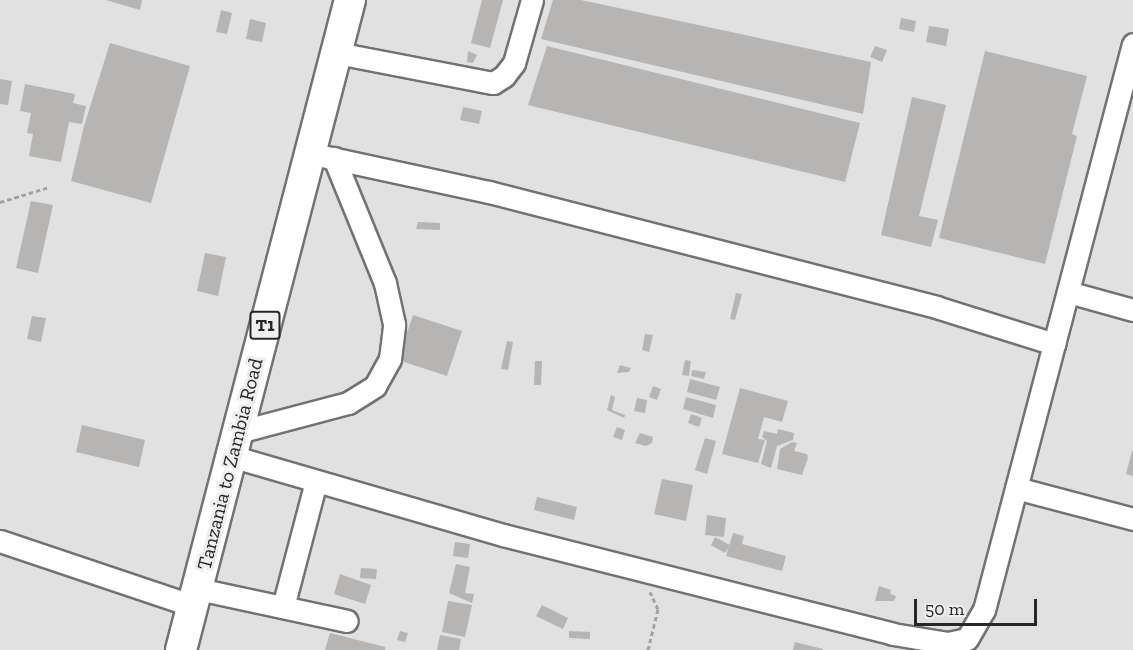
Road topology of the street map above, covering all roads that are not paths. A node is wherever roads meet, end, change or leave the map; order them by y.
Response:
1 (350, 0) edge
2 (532, 0) edge
3 (1133, 44) edge
4 (337, 53) junction
5 (321, 155) junction
6 (1068, 292) junction
7 (1133, 310) edge
8 (1054, 344) junction
9 (234, 444) junction
10 (316, 481) junction
11 (1016, 488) junction
12 (1133, 519) edge
13 (0, 541) edge
14 (195, 598) junction
15 (283, 606) junction
16 (347, 621) dead end
17 (963, 645) edge
18 (181, 650) edge

1 - 4 highway, Tanzania to Zambia Road / T1
2 - 4 street
3 - 6 street
4 - 5 highway, Tanzania to Zambia Road / T1
5 - 8 street
5 - 9 highway, Tanzania to Zambia Road / T1
5 - 9 street
6 - 7 street
6 - 8 street
8 - 11 street
9 - 10 street
9 - 14 highway, Tanzania to Zambia Road / T1
10 - 15 street
10 - 17 street
11 - 12 street
11 - 17 street
13 - 14 street
14 - 15 street
14 - 18 highway, Tanzania to Zambia Road / T1
15 - 16 street

